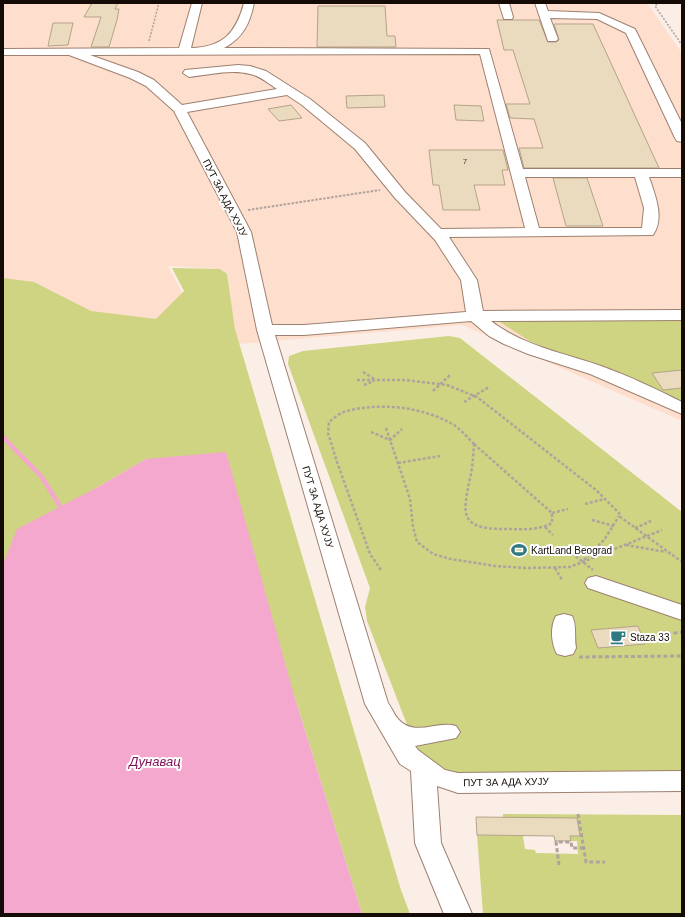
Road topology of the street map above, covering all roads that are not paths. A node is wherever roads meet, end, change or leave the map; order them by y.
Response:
1 (197, 3) edge
2 (263, 3) edge
3 (504, 3) edge
4 (248, 7) edge
5 (542, 8) edge
6 (508, 17) dead end
7 (552, 39) dead end
8 (184, 51) junction
9 (198, 51) junction
10 (3, 52) edge
11 (71, 52) junction
12 (189, 72) dead end
13 (289, 91) junction
14 (179, 109) junction
15 (682, 138) edge
16 (641, 172) junction
17 (682, 172) edge
18 (517, 173) junction
19 (533, 232) junction
20 (437, 233) junction
21 (682, 315) edge
22 (475, 316) junction
23 (265, 330) junction
24 (682, 409) edge
25 (596, 577) road end
26 (682, 613) edge
27 (564, 621) dead end
28 (571, 653) road end
29 (388, 724) junction
30 (448, 732) dead end
31 (423, 768) junction
32 (682, 781) edge
33 (458, 914) edge

1 - 8 lane
2 - 4 lane
3 - 6 lane
4 - 9 lane
5 - 7 lane
5 - 15 lane
8 - 9 lane, ПУТ ЗА АДА ХУЈУ
8 - 11 lane, ПУТ ЗА АДА ХУЈУ
9 - 18 lane
10 - 11 lane, ПУТ ЗА АДА ХУЈУ
11 - 14 lane, ПУТ ЗА АДА ХУЈУ
12 - 13 lane
13 - 14 lane
13 - 20 lane
14 - 23 lane, ПУТ ЗА АДА ХУЈУ
16 - 17 lane
16 - 18 lane
16 - 19 lane
18 - 19 lane
19 - 20 lane
20 - 22 lane
21 - 22 lane
22 - 23 lane
22 - 24 lane
23 - 29 lane, ПУТ ЗА АДА ХУЈУ
25 - 26 lane
27 - 28 lane
29 - 30 lane
29 - 31 lane, ПУТ ЗА АДА ХУЈУ
31 - 32 lane, ПУТ ЗА АДА ХУЈУ
31 - 33 lane

